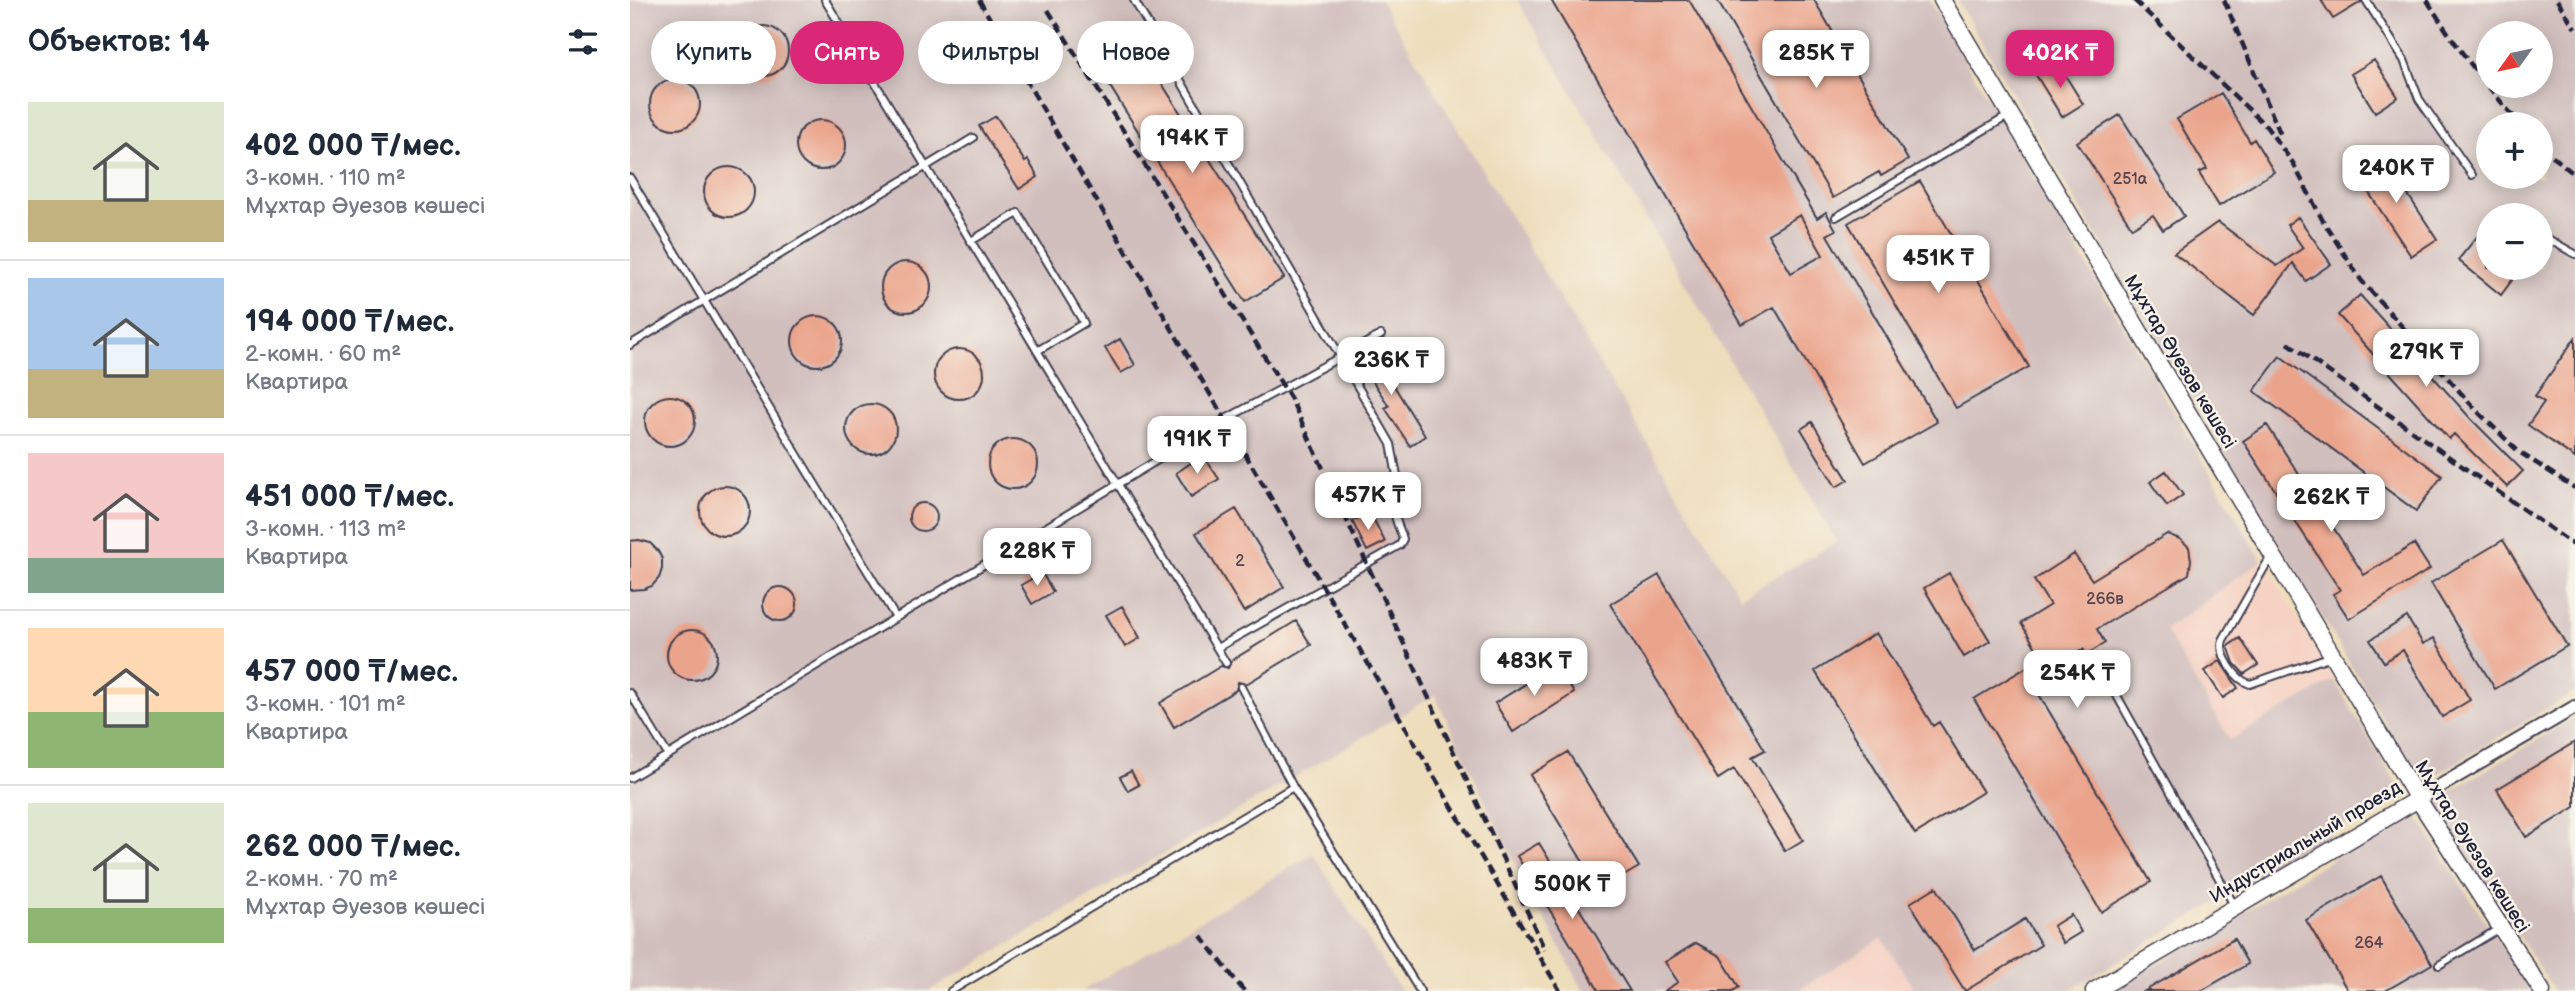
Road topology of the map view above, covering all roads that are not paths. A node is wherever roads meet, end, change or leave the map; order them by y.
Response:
1 (825, 0) edge
2 (1134, 0) edge
3 (1942, 0) edge
4 (2366, 0) edge
5 (2010, 115) junction
6 (973, 138) dead end
7 (926, 166) junction
8 (2472, 175) dead end
9 (630, 178) edge
10 (1836, 217) dead end
11 (971, 242) junction
12 (2553, 242) edge
13 (2575, 254) edge
14 (704, 300) junction
15 (1381, 335) dead end
16 (630, 345) edge
17 (1037, 351) junction
18 (1341, 357) junction
19 (1118, 484) junction
20 (2272, 554) junction
21 (896, 618) junction
22 (1217, 648) junction
23 (2332, 656) junction
24 (2096, 660) dead end
25 (1226, 663) dead end
26 (1241, 687) dead end
27 (630, 693) edge
28 (2575, 707) edge
29 (668, 755) junction
30 (630, 778) edge
31 (1293, 788) junction
32 (2418, 799) junction
33 (2235, 907) junction
34 (2500, 928) junction
35 (2439, 965) dead end
36 (951, 991) edge
37 (1420, 991) edge
38 (2094, 991) edge
39 (2542, 991) edge

1 - 7 lane
2 - 18 lane
3 - 5 street, Мұхтар Әуезов көшесі
4 - 8 lane
5 - 10 lane
5 - 20 street, Мұхтар Әуезов көшесі
6 - 7 lane
7 - 11 lane
7 - 14 lane
9 - 14 lane
11 - 17 lane
11 - 17 lane
12 - 13 lane
14 - 16 lane
14 - 21 lane
15 - 18 lane
17 - 19 lane
18 - 19 lane
18 - 22 lane
19 - 21 lane
19 - 22 lane
20 - 23 street, Мұхтар Әуезов көшесі
20 - 23 lane
21 - 29 lane
22 - 25 lane
23 - 32 street, Мұхтар Әуезов көшесі
24 - 33 lane
26 - 31 lane
27 - 29 lane
28 - 32 street, Индустриальный проезд
29 - 30 lane
31 - 36 lane
31 - 37 lane
32 - 33 street, Индустриальный проезд
32 - 34 street, Мұхтар Әуезов көшесі
33 - 38 street, Индустриальный проезд
34 - 35 lane
34 - 39 street, Мұхтар Әуезов көшесі

